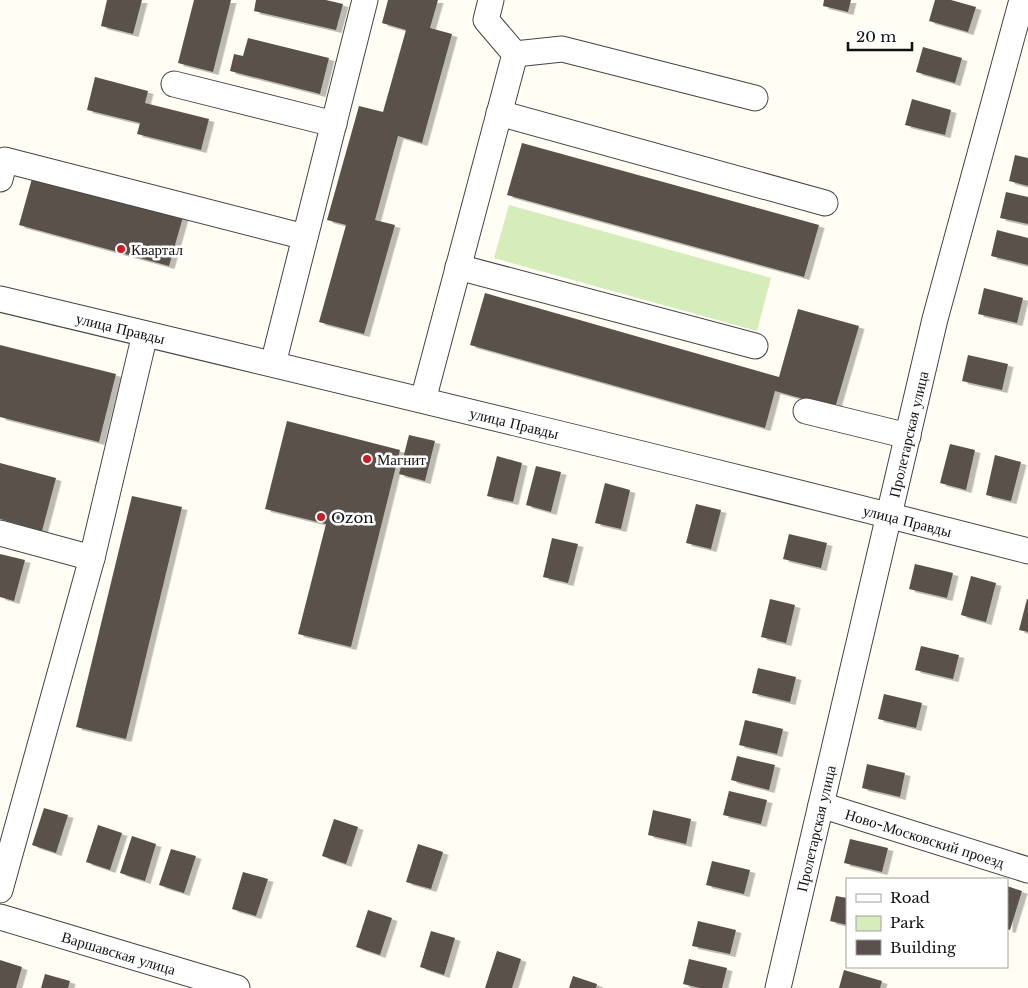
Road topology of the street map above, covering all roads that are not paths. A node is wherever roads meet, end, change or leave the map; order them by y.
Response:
1 (365, 0) edge
2 (491, 0) edge
3 (1022, 0) edge
4 (515, 54) junction
5 (174, 84) dead end
6 (756, 98) dead end
7 (500, 113) junction
8 (334, 124) junction
9 (0, 179) edge
10 (825, 203) dead end
11 (305, 237) junction
12 (458, 267) junction
13 (0, 299) edge
14 (145, 334) junction
15 (755, 346) dead end
16 (273, 364) junction
17 (423, 400) junction
18 (806, 411) dead end
19 (908, 436) junction
20 (890, 515) junction
21 (0, 533) edge
22 (1028, 551) edge
23 (92, 558) junction
24 (821, 805) junction
25 (1028, 870) edge
26 (0, 890) edge
27 (0, 917) edge
28 (237, 988) edge
29 (778, 988) edge

1 - 8 street
2 - 4 street
3 - 19 street, Пролетарская улица
4 - 6 street
4 - 7 street
5 - 8 street
7 - 10 street
7 - 12 street
8 - 11 street
9 - 11 street
11 - 16 street
12 - 15 street
12 - 17 street
13 - 14 street, улица Правды
14 - 16 street, улица Правды
14 - 23 street
16 - 17 street, улица Правды
17 - 20 street, улица Правды
18 - 19 street
19 - 20 street, Пролетарская улица
20 - 22 street, улица Правды
20 - 24 street, Пролетарская улица
21 - 23 street
23 - 26 street
24 - 25 street, Ново-Московский проезд
24 - 29 street, Пролетарская улица
27 - 28 street, Варшавская улица

